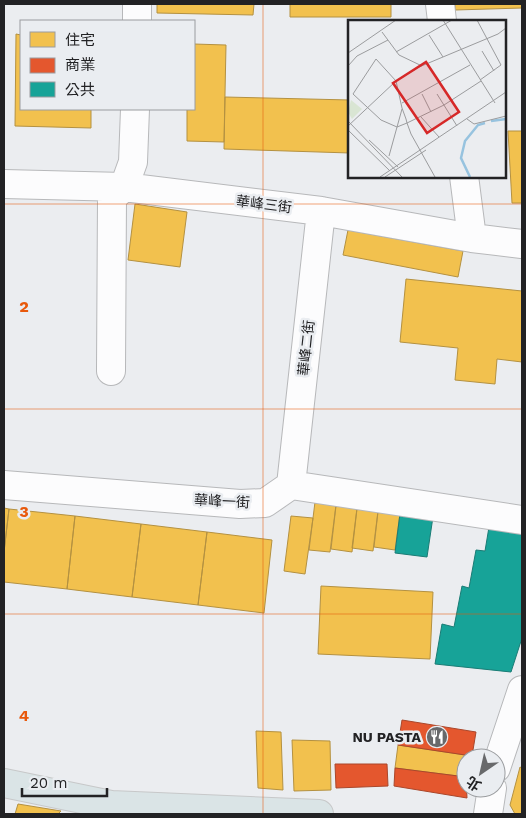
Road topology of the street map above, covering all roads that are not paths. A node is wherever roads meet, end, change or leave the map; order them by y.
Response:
1 (137, 4) edge
2 (440, 4) edge
3 (137, 20) edge
4 (442, 20) edge
5 (135, 110) edge
6 (464, 178) edge
7 (4, 184) edge
8 (124, 187) junction
9 (322, 211) junction
10 (472, 238) junction
11 (522, 244) edge
12 (110, 371) dead end
13 (4, 485) edge
14 (291, 485) junction
15 (522, 520) edge
16 (522, 690) edge
17 (503, 748) edge
18 (4, 784) edge
19 (490, 798) edge
20 (81, 806) edge
21 (319, 814) edge
22 (488, 814) edge

1 - 3 street
2 - 4 street
5 - 8 street
6 - 10 street
7 - 8 street, 華峰三街
8 - 9 street, 華峰三街
8 - 12 street
9 - 10 street, 華峰三街
9 - 14 street, 華峰二街
10 - 11 street, 華峰三街
13 - 14 street, 華峰一街
14 - 15 street
16 - 17 street
18 - 20 main road
19 - 22 street
20 - 21 main road

